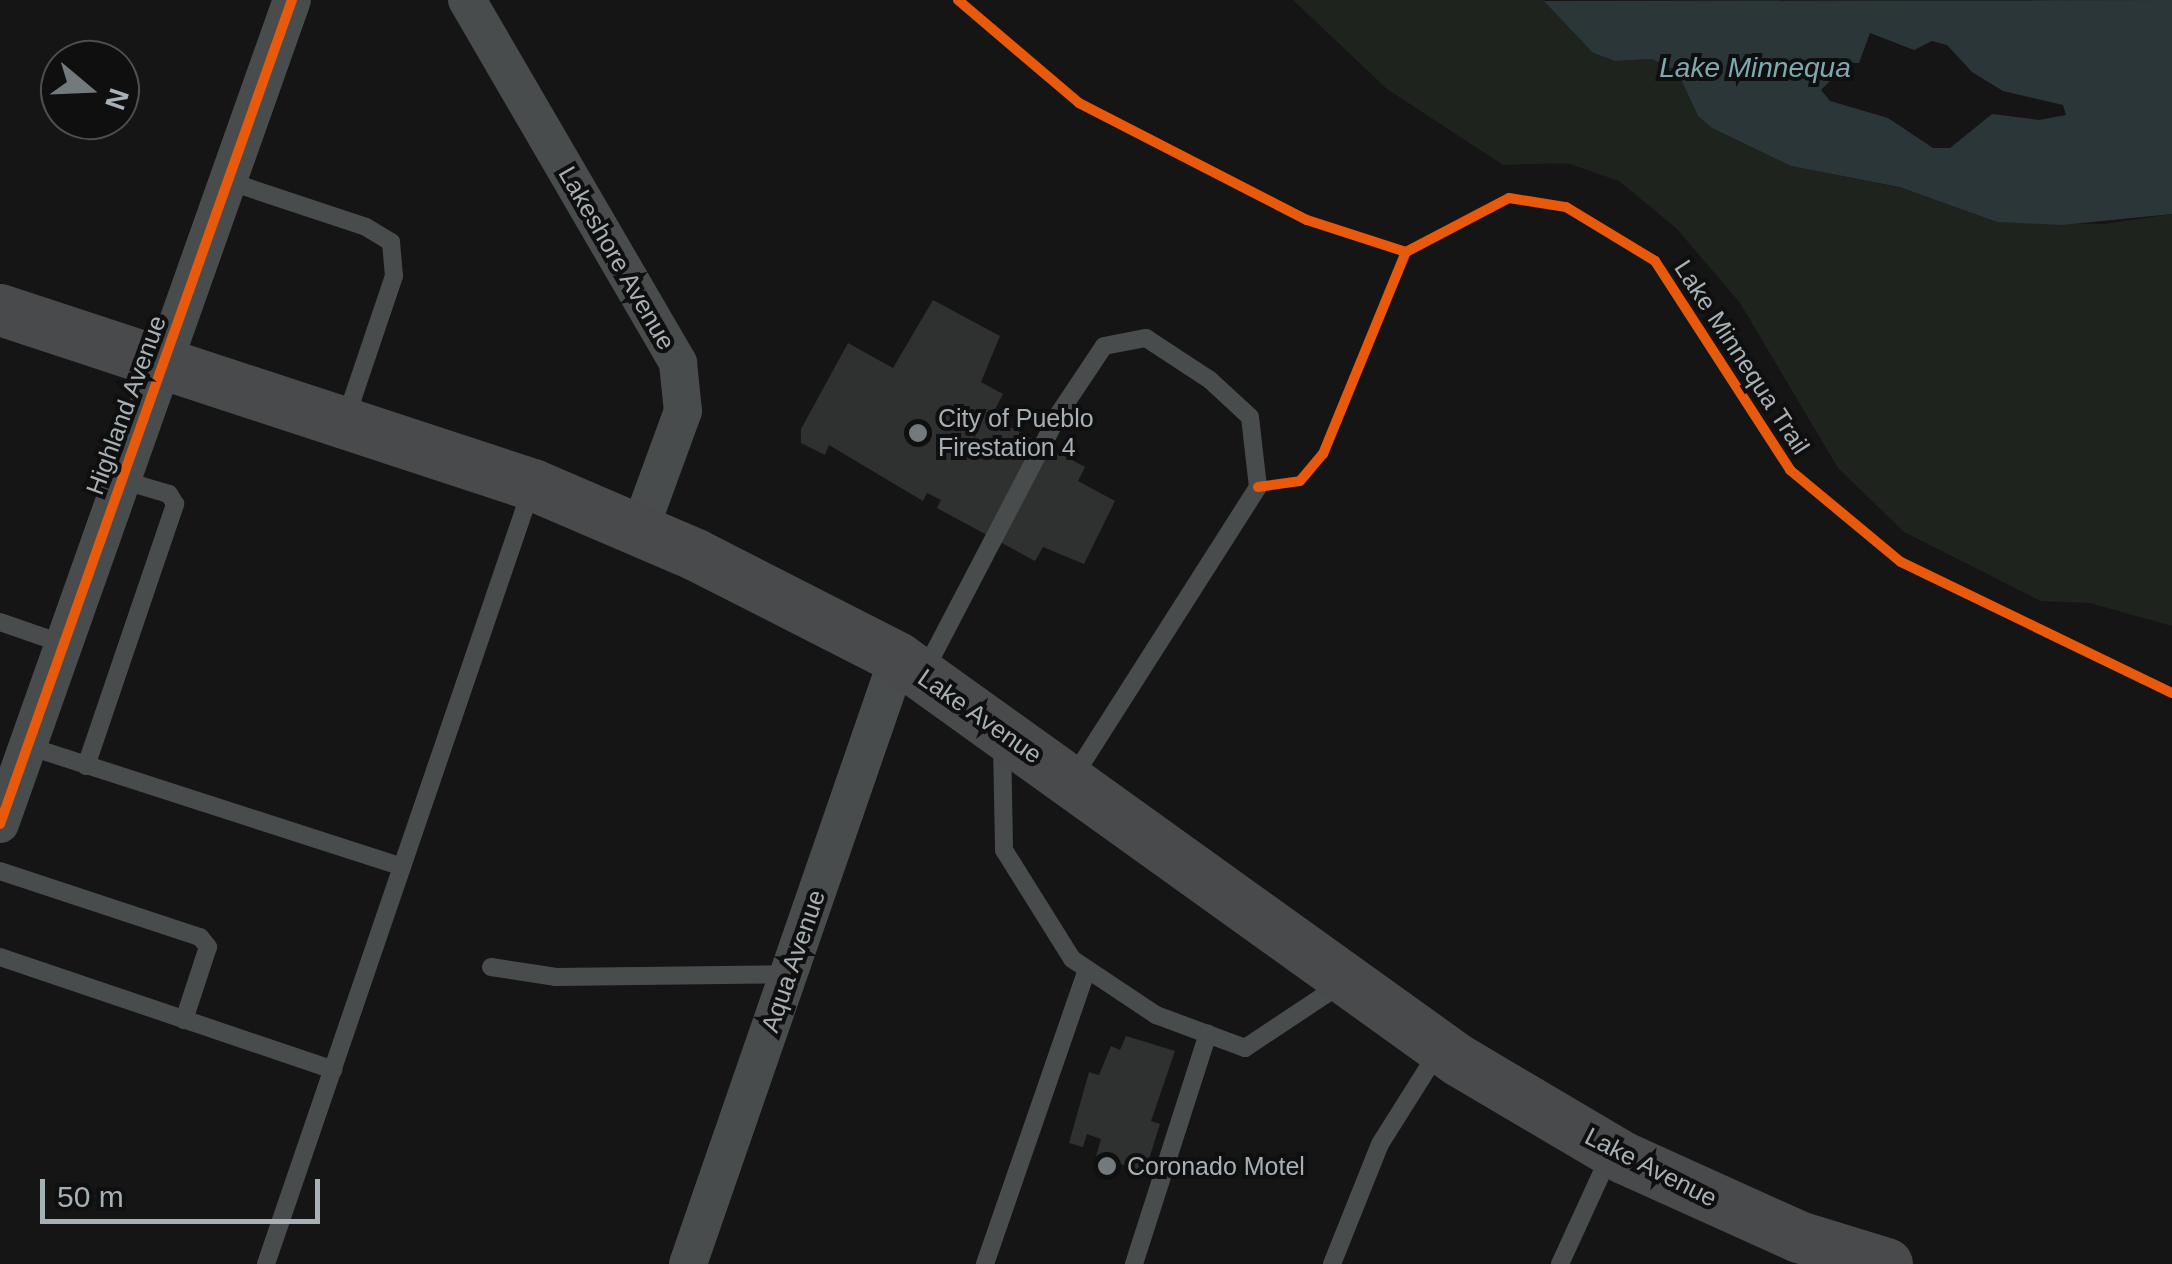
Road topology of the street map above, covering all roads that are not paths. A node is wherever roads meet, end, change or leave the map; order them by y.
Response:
1 (292, 0) edge
2 (467, 0) edge
3 (228, 180) junction
4 (0, 310) edge
5 (162, 363) junction
6 (345, 423) junction
7 (121, 480) junction
8 (533, 485) junction
9 (639, 531) junction
10 (0, 622) edge
11 (64, 644) junction
12 (910, 667) junction
13 (1002, 732) junction
14 (28, 746) junction
15 (86, 766) junction
16 (1071, 781) junction
17 (0, 824) edge
18 (402, 867) junction
19 (0, 870) edge
20 (0, 957) edge
21 (491, 967) dead end
22 (1086, 968) junction
23 (789, 974) junction
24 (1347, 980) junction
25 (184, 1020) junction
26 (1208, 1034) junction
27 (1441, 1047) junction
28 (333, 1070) junction
29 (1612, 1151) junction
30 (266, 1264) edge
31 (688, 1264) edge
32 (985, 1264) edge
33 (1134, 1264) edge
34 (1332, 1264) edge
35 (1560, 1264) edge
36 (1887, 1264) edge

1 - 3 street, Highland Avenue
2 - 9 street, Lakeshore Avenue
3 - 5 street, Highland Avenue
3 - 6 lane
4 - 5 main road, Lake Avenue
5 - 6 main road, Lake Avenue
5 - 7 street, Highland Avenue
6 - 8 main road, Lake Avenue
7 - 11 street, Highland Avenue
7 - 15 lane
8 - 9 main road, Lake Avenue
8 - 18 lane
9 - 12 main road, Lake Avenue
10 - 11 lane
11 - 14 street, Highland Avenue
12 - 13 main road, Lake Avenue
12 - 16 lane
12 - 23 street, Aqua Avenue
13 - 16 main road, Lake Avenue
13 - 22 lane
14 - 15 lane
14 - 17 street, Highland Avenue
15 - 18 lane
16 - 24 main road, Lake Avenue
18 - 28 lane
19 - 25 lane
20 - 25 lane
21 - 23 lane
22 - 26 lane
22 - 32 lane
23 - 31 street, Aqua Avenue
24 - 26 lane
24 - 27 main road, Lake Avenue
25 - 28 lane
26 - 33 lane
27 - 29 main road, Lake Avenue
27 - 34 lane
28 - 30 lane
29 - 35 lane
29 - 36 main road, Lake Avenue

